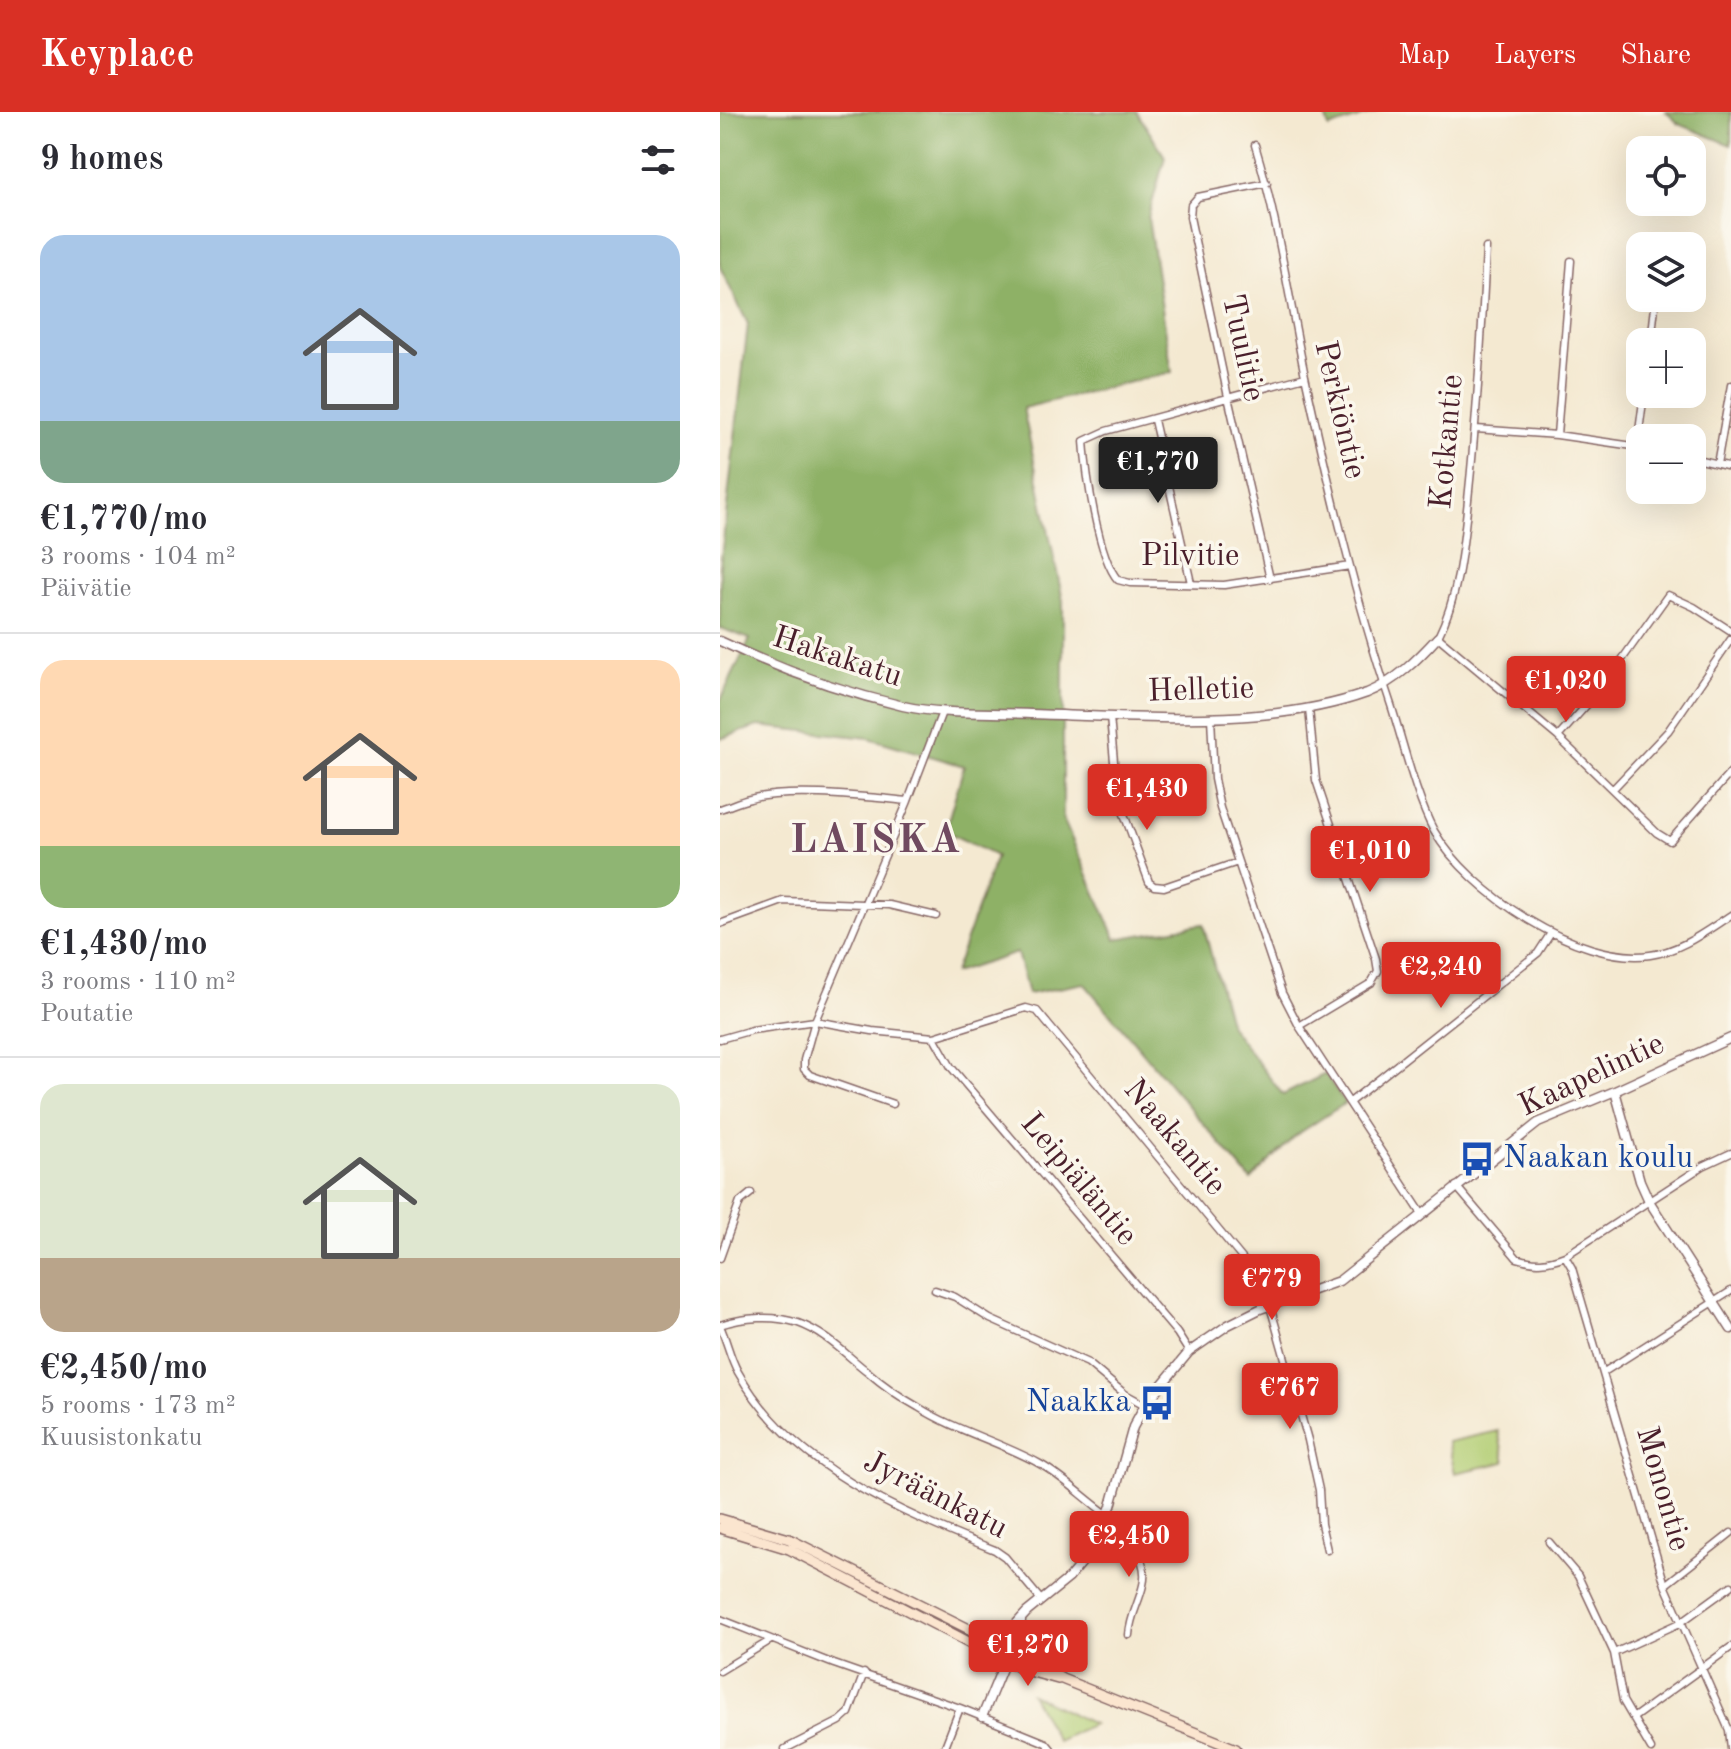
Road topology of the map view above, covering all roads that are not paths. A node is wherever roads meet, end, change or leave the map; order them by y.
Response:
1 (1255, 145) dead end
2 (1267, 183) junction
3 (1486, 248) dead end
4 (1571, 261) dead end
5 (1305, 377) junction
6 (1731, 385) edge
7 (1228, 397) junction
8 (1154, 420) junction
9 (1476, 429) junction
10 (1557, 435) junction
11 (1626, 445) edge
12 (1706, 461) edge
13 (1717, 464) junction
14 (1731, 467) edge
15 (1350, 566) junction
16 (1270, 579) junction
17 (1191, 583) junction
18 (1731, 631) edge
19 (1438, 637) junction
20 (1731, 639) edge
21 (720, 641) edge
22 (1383, 685) junction
23 (1309, 709) junction
24 (942, 712) junction
25 (1211, 716) junction
26 (1110, 717) junction
27 (1558, 737) junction
28 (1731, 772) edge
29 (1613, 789) junction
30 (908, 801) junction
31 (720, 809) edge
32 (1238, 862) junction
33 (862, 905) junction
34 (1731, 915) edge
35 (936, 916) dead end
36 (720, 924) edge
37 (1551, 933) junction
38 (815, 1021) junction
39 (1299, 1026) junction
40 (934, 1037) junction
41 (1731, 1038) edge
42 (720, 1039) edge
43 (1615, 1091) junction
44 (1350, 1102) junction
45 (893, 1104) dead end
46 (1731, 1153) edge
47 (1456, 1186) junction
48 (751, 1193) dead end
49 (1649, 1201) junction
50 (1422, 1214) junction
51 (1565, 1256) junction
52 (720, 1258) edge
53 (935, 1290) dead end
54 (1731, 1291) edge
55 (1714, 1302) junction
56 (1270, 1306) junction
57 (720, 1326) edge
58 (1731, 1329) edge
59 (1189, 1352) junction
60 (1604, 1372) junction
61 (1145, 1405) junction
62 (720, 1519) edge
63 (1107, 1519) junction
64 (720, 1528) edge
65 (1731, 1533) edge
66 (1549, 1542) dead end
67 (1327, 1550) dead end
68 (1665, 1585) junction
69 (1731, 1586) edge
70 (1041, 1600) junction
71 (720, 1619) edge
72 (1021, 1620) junction
73 (1680, 1623) junction
74 (1129, 1635) dead end
75 (771, 1640) junction
76 (1001, 1646) junction
77 (1731, 1647) edge
78 (1013, 1651) junction
79 (1614, 1653) junction
80 (1005, 1661) junction
81 (1701, 1667) junction
82 (720, 1671) edge
83 (864, 1673) junction
84 (1062, 1679) junction
85 (960, 1708) junction
86 (982, 1717) junction
87 (1633, 1718) junction
88 (1730, 1730) edge
89 (1048, 1746) edge
90 (785, 1749) edge
91 (944, 1749) edge
92 (1236, 1749) edge
93 (1651, 1749) edge
94 (1731, 1749) edge

1 - 2 street, Perkiöntie
2 - 5 street, Perkiöntie
2 - 7 street, Tuulitie
3 - 9 street, Kotkantie
4 - 10 street
5 - 7 street, Pilvitie
5 - 15 street, Perkiöntie
6 - 13 street
7 - 8 street, Pilvitie
7 - 16 street, Tuulitie
8 - 17 street
8 - 17 street, Pilvitie
9 - 10 street
9 - 19 street, Kotkantie
10 - 11 street
12 - 13 street
13 - 14 street
15 - 16 street, Pilvitie
15 - 22 street, Perkiöntie
16 - 17 street, Pilvitie
18 - 27 street
19 - 22 street, Helletie
19 - 27 street
20 - 29 street
21 - 24 street, Hakakatu
22 - 23 street, Helletie
22 - 37 street, Perkiöntie
23 - 25 street, Helletie
23 - 39 street
24 - 26 street, Helletie
24 - 30 street
25 - 26 street, Helletie
25 - 32 street
26 - 32 street
27 - 29 street
28 - 29 street
30 - 31 street
30 - 33 street
32 - 39 street
33 - 35 street
33 - 36 street
33 - 38 street
34 - 37 street, Perkiöntie
37 - 44 street
38 - 40 street
38 - 42 street
38 - 45 street
39 - 44 street
40 - 56 street, Naakantie
40 - 59 street, Leipiäläntie
41 - 43 street, Kaapelintie
43 - 47 street, Kaapelintie
43 - 49 street
44 - 50 street
46 - 49 street
47 - 50 street, Kaapelintie
47 - 51 street
48 - 52 street
49 - 51 street
49 - 55 street
50 - 56 street, Kaapelintie
51 - 60 street, Monontie
53 - 61 street
54 - 55 street
55 - 58 street
55 - 60 street
56 - 59 street, Kaapelintie
56 - 67 street, Naakantie
57 - 63 street
57 - 70 street, Jyräänkatu
59 - 61 street, Kaapelintie
60 - 68 street, Monontie
61 - 63 street, Kaapelintie
62 - 76 main road
63 - 70 street, Kaapelintie
63 - 74 street
64 - 80 main road
65 - 68 street
66 - 79 street
68 - 73 street, Monontie
69 - 73 street
70 - 72 street, Kaapelintie
71 - 75 street
72 - 76 street, Kaapelintie
72 - 78 street
73 - 79 street
73 - 81 street, Monontie
75 - 82 street
75 - 83 street
76 - 78 main road
76 - 80 street
77 - 81 street
78 - 80 street
78 - 84 main road
79 - 87 street
80 - 84 main road
80 - 86 street
81 - 87 street
81 - 88 street, Monontie
83 - 85 street
83 - 90 street
84 - 92 main road
85 - 86 street
85 - 91 street
86 - 89 street
87 - 93 street
88 - 94 street, Monontie

